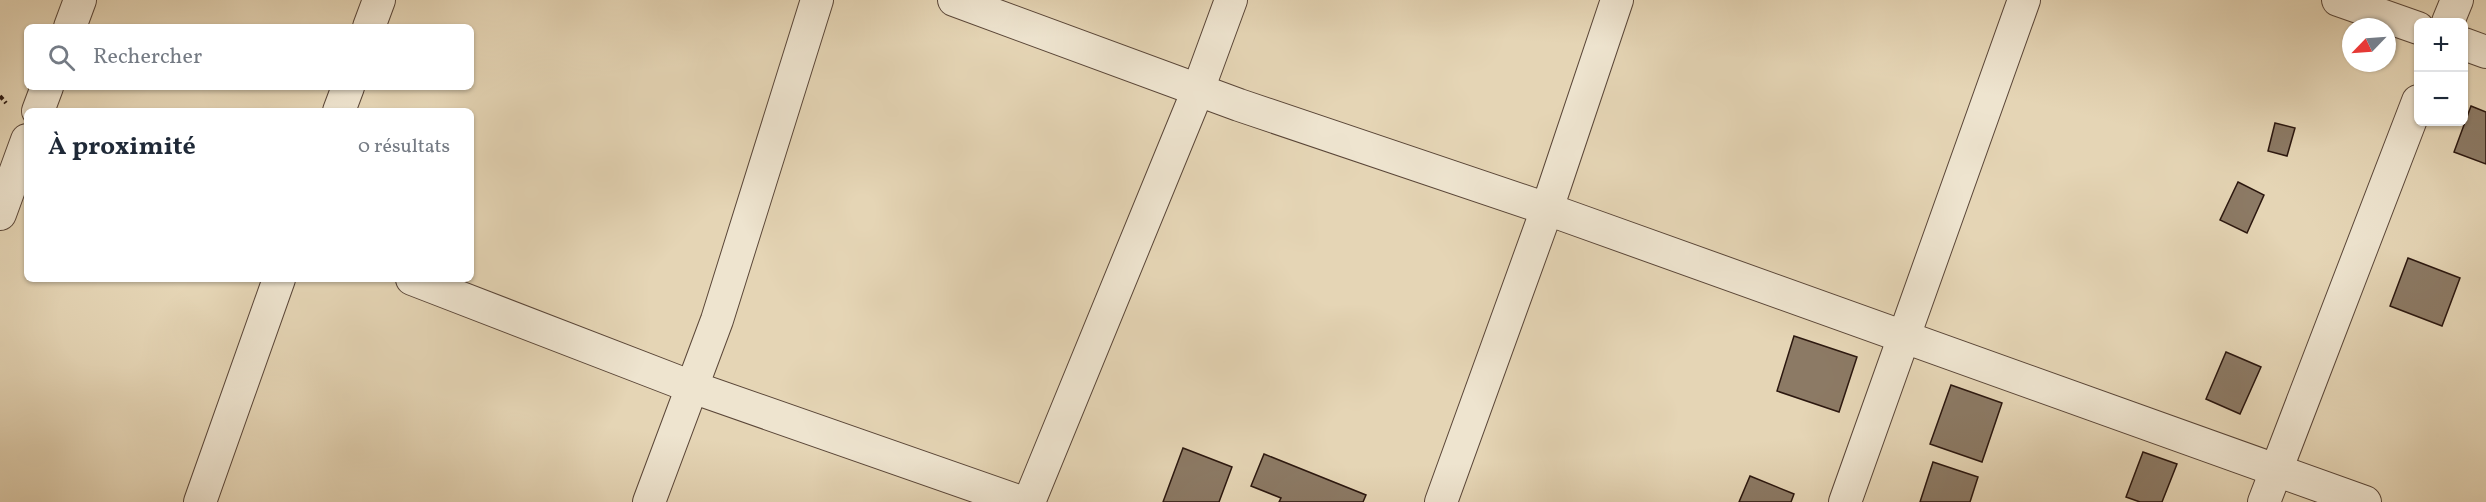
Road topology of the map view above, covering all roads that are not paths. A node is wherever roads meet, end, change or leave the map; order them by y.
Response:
1 (80, 0) edge
2 (379, 0) edge
3 (817, 0) edge
4 (954, 0) edge
5 (1231, 0) edge
6 (1617, 0) edge
7 (2024, 0) edge
8 (2338, 0) edge
9 (2457, 0) edge
10 (2450, 18) edge
11 (71, 24) edge
12 (370, 24) edge
13 (2414, 27) edge
14 (2468, 46) edge
15 (2486, 51) edge
16 (46, 90) edge
17 (347, 90) edge
18 (1198, 90) junction
19 (39, 108) edge
20 (340, 108) edge
21 (2414, 110) edge
22 (24, 148) edge
23 (1547, 209) junction
24 (0, 214) edge
25 (278, 282) edge
26 (420, 282) edge
27 (1905, 339) junction
28 (692, 387) junction
29 (2276, 472) junction
30 (200, 502) edge
31 (649, 502) edge
32 (1021, 502) edge
33 (1029, 502) edge
34 (1441, 502) edge
35 (1845, 502) edge
36 (2264, 502) edge
37 (2365, 502) edge

1 - 11 street
2 - 12 street
3 - 28 street
4 - 18 street
5 - 18 street
6 - 23 street
7 - 27 street
8 - 13 street
9 - 10 street
14 - 15 street
16 - 19 street
17 - 20 street
18 - 23 street
18 - 33 street
21 - 29 street
22 - 24 street
23 - 27 street
23 - 34 street
25 - 30 street
26 - 28 street
27 - 29 street
27 - 35 street
28 - 31 street
28 - 32 street
29 - 36 street
29 - 37 street

